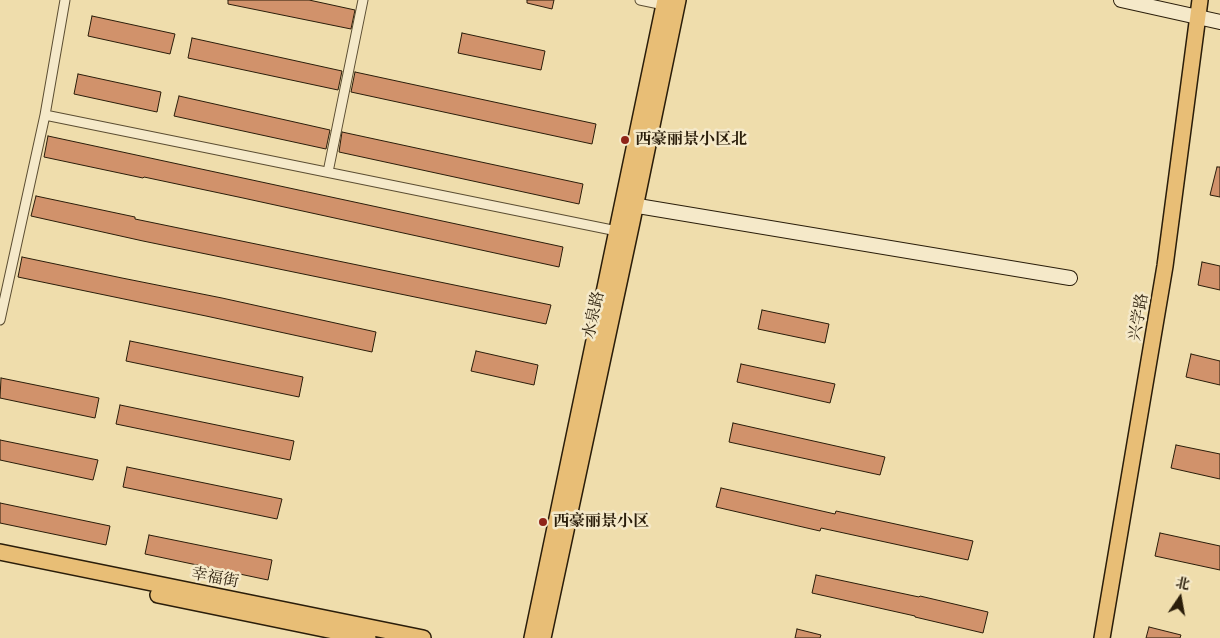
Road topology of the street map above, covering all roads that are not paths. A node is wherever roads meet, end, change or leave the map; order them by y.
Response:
1 (65, 0) edge
2 (363, 0) edge
3 (640, 0) edge
4 (1121, 0) edge
5 (1200, 0) edge
6 (669, 2) edge
7 (1198, 17) junction
8 (1220, 22) edge
9 (45, 115) junction
10 (328, 172) junction
11 (629, 205) junction
12 (617, 231) junction
13 (1070, 278) dead end
14 (0, 320) edge
15 (0, 552) edge
16 (0, 562) edge
17 (368, 638) edge
18 (423, 638) edge
19 (532, 638) edge
20 (543, 638) edge
21 (1102, 638) edge

1 - 9 street
2 - 10 street
3 - 6 street
4 - 7 street
5 - 7 main road, 兴学路
6 - 11 main road, 水泉路
7 - 8 street
7 - 21 main road, 兴学路
9 - 10 street
9 - 14 street
10 - 12 street
11 - 12 main road, 水泉路
11 - 13 street
11 - 20 main road, 水泉路
12 - 19 main road, 水泉路
15 - 18 main road, 幸福街
16 - 17 main road, 幸福街

